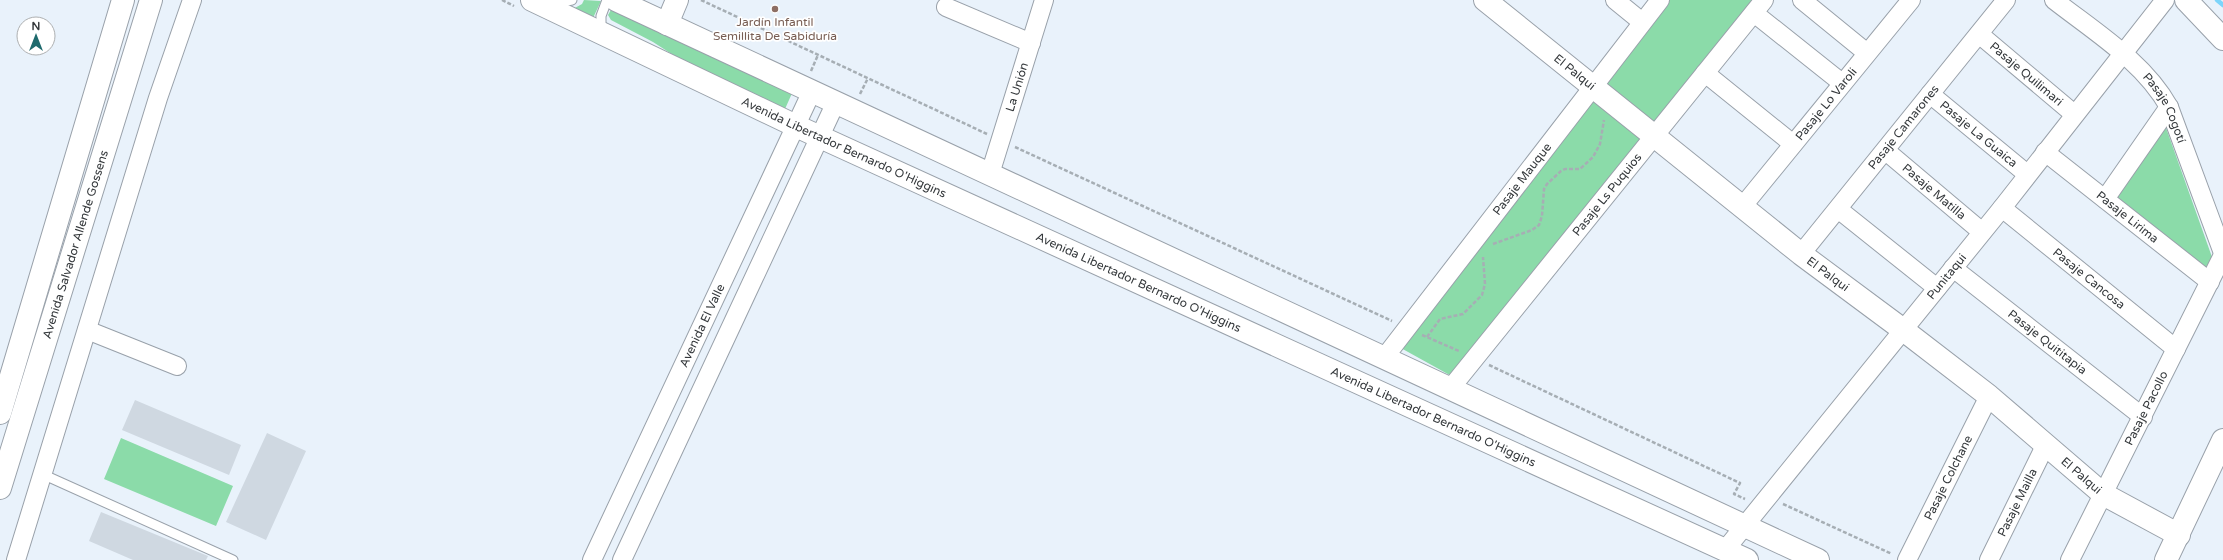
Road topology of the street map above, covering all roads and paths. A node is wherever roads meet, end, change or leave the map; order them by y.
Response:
1 (123, 0) edge
2 (151, 0) edge
3 (192, 0) edge
4 (572, 0) edge
5 (607, 0) edge
6 (616, 0) edge
7 (677, 0) edge
8 (701, 0) edge
9 (1044, 0) edge
10 (1485, 0) edge
11 (1615, 0) edge
12 (1660, 0) edge
13 (1802, 0) edge
14 (1910, 0) edge
15 (2006, 0) edge
16 (2054, 0) edge
17 (2165, 0) edge
18 (2186, 0) edge
19 (534, 1) edge
20 (946, 7) dead end
21 (1759, 7) edge
22 (1642, 22) junction
23 (667, 24) junction
24 (602, 34) junction
25 (1979, 34) junction
26 (2223, 39) edge
27 (1030, 43) junction
28 (1868, 53) junction
29 (2122, 54) junction
30 (1706, 73) junction
31 (1842, 83) junction
32 (1593, 86) junction
33 (812, 91) junction
34 (1930, 94) junction
35 (836, 102) junction
36 (1617, 106) junction
37 (2169, 107) junction
38 (2074, 114) junction
39 (796, 126) junction
40 (820, 137) junction
41 (1654, 137) junction
42 (1000, 140) junction
43 (1793, 144) junction
44 (1886, 151) junction
45 (2045, 152) junction
46 (990, 174) junction
47 (2027, 174) junction
48 (2105, 199) junction
49 (1742, 207) junction
50 (2002, 208) junction
51 (1838, 209) junction
52 (1982, 232) junction
53 (1489, 245) dead end
54 (1483, 254) dead end
55 (1802, 254) junction
56 (2223, 254) edge
57 (1953, 268) junction
58 (2210, 282) junction
59 (1937, 288) junction
60 (1406, 328) junction
61 (1902, 329) junction
62 (87, 330) junction
63 (1427, 337) junction
64 (2176, 349) junction
65 (1384, 358) junction
66 (1474, 358) junction
67 (176, 366) dead end
68 (1450, 389) junction
69 (1989, 396) junction
70 (0, 413) edge
71 (2142, 417) junction
72 (2223, 440) edge
73 (2045, 446) junction
74 (42, 474) junction
75 (0, 488) edge
76 (2104, 494) junction
77 (1761, 507) junction
78 (1753, 530) junction
79 (2178, 535) junction
80 (1725, 550) junction
81 (1902, 558) edge
82 (16, 560) edge
83 (233, 560) edge
84 (592, 560) edge
85 (622, 560) edge
86 (1747, 560) edge
87 (1750, 560) edge
88 (1818, 560) edge
89 (1989, 560) edge
90 (2070, 560) edge
91 (2166, 560) edge

1 - 70 main road, Avenida Salvador Allende Gossens
2 - 75 main road, Avenida Salvador Allende Gossens
3 - 62 street
4 - 19 lane
5 - 24 lane
6 - 23 main road
7 - 23 main road
8 - 42 path
9 - 27 street, La Unión
10 - 32 main road, El Palqui
11 - 22 street
12 - 22 street, Pasaje Mauque
13 - 28 street
14 - 28 street, Pasaje Lo Varoli
15 - 25 street, Pasaje Camarones
16 - 29 street, Pasaje Cogotí
17 - 29 street, Punitaqui
18 - 26 main road
19 - 24 main road, Avenida Libertador Bernardo O'Higgins
20 - 27 street
21 - 30 street, Pasaje Ls Puquios
21 - 31 street
22 - 32 street, Pasaje Mauque
23 - 33 main road
24 - 39 main road, Avenida Libertador Bernardo O'Higgins
25 - 34 street, Pasaje Camarones
25 - 38 street, Pasaje Quilimari
27 - 42 street, La Unión
28 - 31 street, Pasaje Lo Varoli
29 - 37 street, Pasaje Cogotí
29 - 38 street, Punitaqui
30 - 41 street, Pasaje Ls Puquios
30 - 43 street
31 - 43 street, Pasaje Lo Varoli
32 - 36 main road, El Palqui
32 - 60 street, Pasaje Mauque
33 - 35 main road
33 - 39 street, Avenida El Valle
34 - 44 street, Pasaje Camarones
34 - 47 street, Pasaje La Guaica
35 - 40 street
35 - 46 main road
36 - 41 main road, El Palqui
36 - 53 path
37 - 48 street
37 - 56 street, Pasaje Cogotí
38 - 45 street, Punitaqui
39 - 40 main road, Avenida Libertador Bernardo O'Higgins
39 - 84 street, Avenida El Valle
40 - 80 main road, Avenida Libertador Bernardo O'Higgins
40 - 85 street
41 - 49 main road, El Palqui
41 - 66 street, Pasaje Ls Puquios
42 - 46 street, La Unión
42 - 60 path
43 - 49 street, Pasaje Lo Varoli
44 - 51 street, Pasaje Camarones
44 - 52 street, Pasaje Matilla
45 - 47 street, Punitaqui
45 - 48 street, Pasaje Lirima
46 - 65 main road
47 - 50 street, Punitaqui
48 - 58 street, Pasaje Lirima
49 - 55 main road, El Palqui
50 - 52 street, Punitaqui
50 - 64 street, Pasaje Cancosa
51 - 55 street, Pasaje Camarones
51 - 59 street
52 - 57 street, Punitaqui
54 - 63 path
55 - 61 main road, El Palqui
56 - 58 street, Pasaje Pacollo
57 - 59 street, Punitaqui
57 - 71 street, Pasaje Quititapia
58 - 64 street, Pasaje Pacollo
59 - 61 street, Punitaqui
60 - 63 path
60 - 65 street, Pasaje Mauque
61 - 69 main road, El Palqui
61 - 77 street, Punitaqui
62 - 67 street
62 - 74 street
63 - 66 path
64 - 71 street, Pasaje Pacollo
65 - 68 main road
66 - 68 street, Pasaje Ls Puquios
66 - 77 path
68 - 78 main road
69 - 73 main road, El Palqui
69 - 81 street, Pasaje Colchane
71 - 76 street, Pasaje Pacollo
72 - 79 main road
73 - 76 main road, El Palqui
73 - 89 street, Pasaje Mailla
74 - 82 street
74 - 83 lane
76 - 79 main road, El Palqui
76 - 90 street, Pasaje Pacollo
77 - 78 street, Punitaqui
77 - 81 path
78 - 80 street, Punitaqui
78 - 87 main road
78 - 88 main road
79 - 91 main road
80 - 86 main road, Avenida Libertador Bernardo O'Higgins

